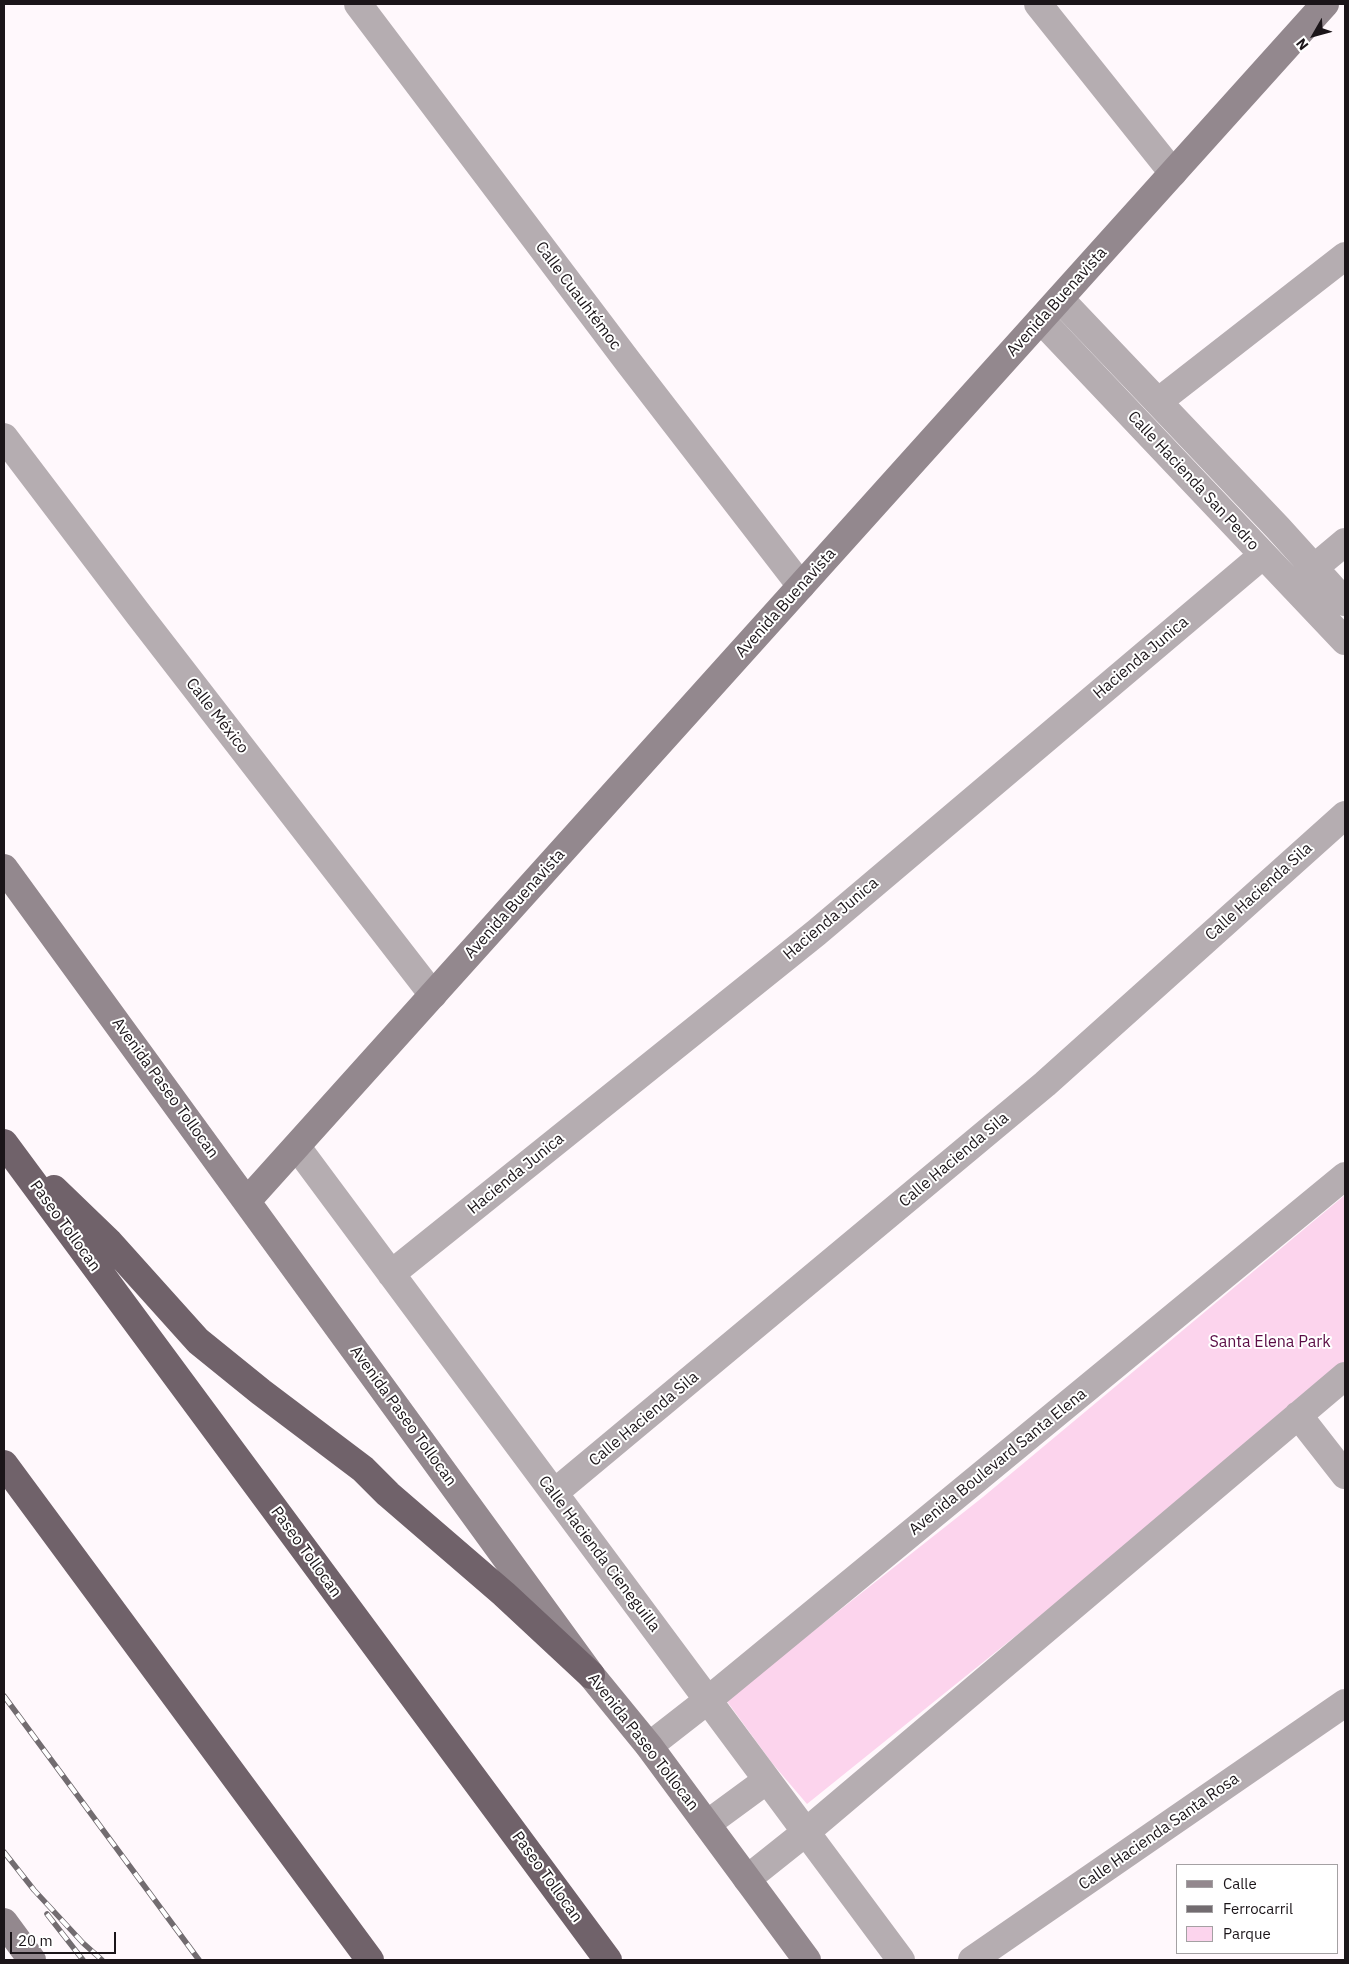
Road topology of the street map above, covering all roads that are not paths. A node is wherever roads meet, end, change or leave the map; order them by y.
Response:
1 (358, 4) edge
2 (1038, 4) edge
3 (1324, 4) edge
4 (1173, 173) junction
5 (1345, 256) edge
6 (1060, 298) junction
7 (1041, 320) junction
8 (1159, 401) junction
9 (4, 437) edge
10 (1345, 542) edge
11 (1263, 555) junction
12 (1314, 568) junction
13 (801, 586) junction
14 (1345, 602) edge
15 (1345, 641) edge
16 (1345, 815) edge
17 (4, 868) edge
18 (433, 995) junction
19 (297, 1147) junction
20 (10, 1152) edge
21 (1345, 1176) edge
22 (247, 1201) junction
23 (391, 1274) junction
24 (1345, 1376) edge
25 (1298, 1415) junction
26 (4, 1464) edge
27 (1345, 1474) edge
28 (554, 1493) junction
29 (591, 1675) junction
30 (708, 1700) junction
31 (1345, 1703) edge
32 (649, 1746) junction
33 (767, 1780) junction
34 (707, 1824) junction
35 (806, 1832) junction
36 (747, 1879) junction
37 (4, 1922) edge
38 (32, 1960) edge
39 (370, 1960) edge
40 (608, 1960) edge
41 (807, 1960) edge
42 (901, 1960) edge
43 (972, 1960) edge

1 - 13 street, Calle Cuauhtémoc
2 - 4 street
3 - 4 main road, Avenida Buenavista
4 - 6 main road, Avenida Buenavista
5 - 8 street
6 - 7 main road, Avenida Buenavista
6 - 8 street, Calle Hacienda San Pedro
7 - 11 street, Calle Hacienda San Pedro
7 - 13 main road, Avenida Buenavista
8 - 12 street, Calle Hacienda San Pedro
9 - 18 street, Calle México
10 - 12 street
11 - 15 street, Calle Hacienda San Pedro
11 - 23 street, Hacienda Junica
12 - 14 street, Calle Hacienda San Pedro
13 - 18 main road, Avenida Buenavista
16 - 28 street, Calle Hacienda Sila
17 - 22 main road, Avenida Paseo Tollocan
18 - 19 main road, Avenida Buenavista
19 - 22 main road, Avenida Buenavista
19 - 23 street, Calle Hacienda Cieneguilla
20 - 29 highway
20 - 40 highway, Paseo Tollocan
21 - 30 street, Avenida Boulevard Santa Elena
22 - 29 main road, Avenida Paseo Tollocan
23 - 28 street, Calle Hacienda Cieneguilla
24 - 25 street
25 - 27 street
25 - 35 street
26 - 39 highway
28 - 30 street, Calle Hacienda Cieneguilla
29 - 32 main road, Avenida Paseo Tollocan
30 - 32 street, Avenida Boulevard Santa Elena
30 - 33 street, Calle Hacienda Cieneguilla
31 - 43 street, Calle Hacienda Santa Rosa
32 - 34 main road, Avenida Paseo Tollocan
33 - 34 street
33 - 35 street, Calle Hacienda Cieneguilla
34 - 36 main road, Avenida Paseo Tollocan
35 - 36 street
35 - 42 street, Calle Hacienda Cieneguilla
36 - 41 main road, Avenida Paseo Tollocan
37 - 38 main road

